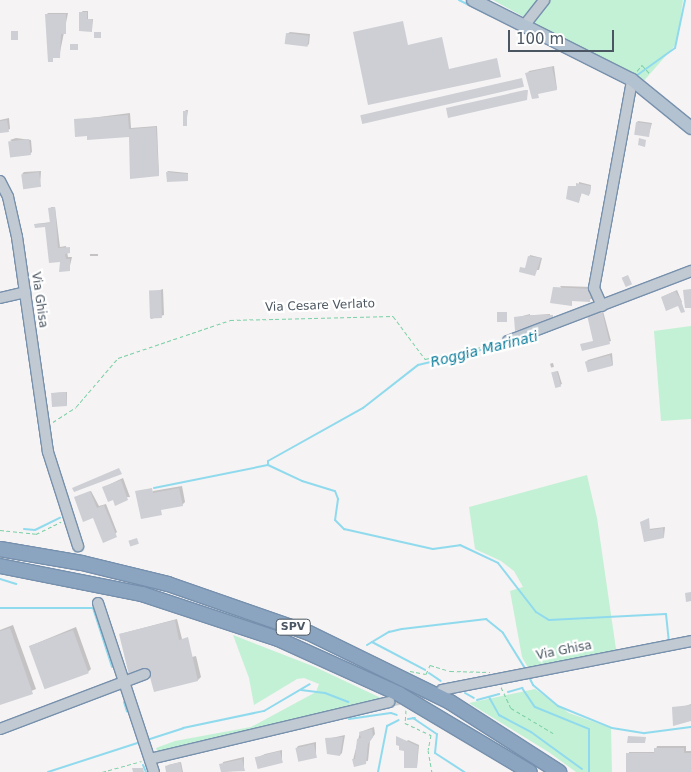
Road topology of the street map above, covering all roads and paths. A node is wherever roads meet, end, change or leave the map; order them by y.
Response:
1 (473, 0) edge
2 (544, 0) edge
3 (524, 26) junction
4 (646, 70) dead end
5 (650, 74) dead end
6 (632, 80) junction
7 (691, 128) edge
8 (0, 181) edge
9 (691, 271) edge
10 (25, 292) junction
11 (0, 298) edge
12 (602, 306) junction
13 (508, 341) joint
14 (43, 425) junction
15 (68, 518) junction
16 (0, 530) edge
17 (78, 546) dead end
18 (0, 549) edge
19 (0, 566) edge
20 (98, 602) dead end
21 (691, 641) edge
22 (145, 674) dead end
23 (497, 678) junction
24 (406, 679) junction
25 (124, 682) junction
26 (442, 690) tunnel mouth
27 (411, 700) junction
28 (389, 702) tunnel mouth
29 (0, 729) edge
30 (552, 733) dead end
31 (150, 759) junction
32 (139, 761) dead end
33 (102, 772) edge
34 (154, 772) edge
35 (432, 772) edge
36 (530, 772) edge
37 (558, 772) edge

1 - 3 main road
2 - 3 street
3 - 6 main road
4 - 5 path
6 - 7 main road
6 - 12 street
8 - 10 street, Via Ghisa
9 - 12 street
10 - 11 street
10 - 14 street, Via Ghisa
12 - 13 street
13 - 14 path, Via Cesare Verlato
14 - 15 street, Via Ghisa
15 - 16 path
15 - 17 street, Via Ghisa
18 - 24 highway, SPV
19 - 27 highway, SPV
20 - 25 street
21 - 23 street, Via Ghisa
22 - 25 street
23 - 24 path
23 - 26 street, Via Ghisa
23 - 30 path
24 - 37 highway, SPV
25 - 29 street
25 - 31 street
27 - 35 path
27 - 36 highway, SPV
28 - 31 street
31 - 34 street
32 - 33 path

